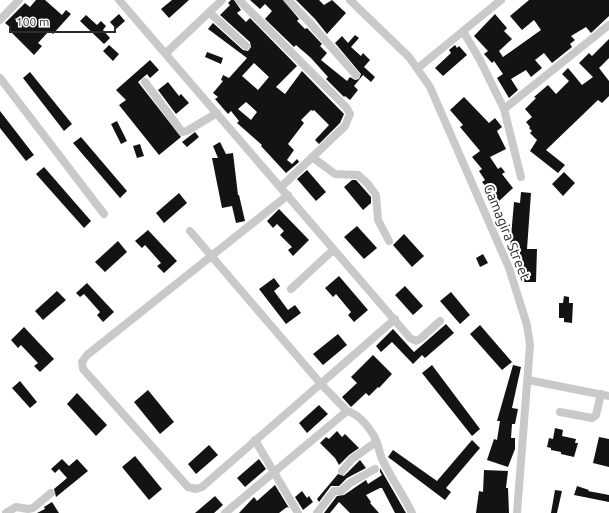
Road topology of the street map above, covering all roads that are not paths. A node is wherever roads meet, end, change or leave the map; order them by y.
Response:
1 (19, 0) edge
2 (119, 0) edge
3 (222, 0) edge
4 (239, 0) edge
5 (288, 0) edge
6 (350, 0) edge
7 (501, 0) edge
8 (210, 13) junction
9 (0, 20) edge
10 (609, 26) edge
11 (462, 31) junction
12 (246, 46) dead end
13 (166, 53) junction
14 (418, 68) junction
15 (356, 75) dead end
16 (0, 78) edge
17 (145, 82) dead end
18 (504, 109) junction
19 (217, 113) junction
20 (312, 157) junction
21 (521, 177) dead end
22 (281, 187) junction
23 (288, 195) junction
24 (104, 214) dead end
25 (190, 231) dead end
26 (389, 241) dead end
27 (333, 250) junction
28 (210, 256) junction
29 (291, 289) dead end
30 (395, 320) junction
31 (440, 321) dead end
32 (528, 380) junction
33 (321, 384) junction
34 (605, 395) edge
35 (347, 411) junction
36 (560, 412) dead end
37 (255, 440) junction
38 (376, 442) junction
39 (375, 469) dead end
40 (342, 471) dead end
41 (274, 472) junction
42 (51, 493) dead end
43 (6, 513) edge
44 (226, 513) edge
45 (298, 513) edge
46 (317, 513) edge
47 (412, 513) edge
48 (516, 513) edge

1 - 9 street
2 - 13 street
3 - 8 street
4 - 20 street
5 - 15 street
6 - 14 street, Gamagira Street
7 - 11 street
8 - 12 street
8 - 13 street
10 - 18 street
11 - 14 street
11 - 18 street
13 - 19 street
14 - 32 street, Gamagira Street
16 - 24 street
17 - 19 street
18 - 21 street
19 - 22 street
20 - 22 street
20 - 26 street
22 - 23 street
23 - 27 street
23 - 28 street
25 - 28 street
27 - 29 street
27 - 30 street
28 - 33 street
28 - 37 street
30 - 31 street
30 - 33 street
32 - 34 street
32 - 48 street, Gamagira Street
33 - 35 street
33 - 37 street
34 - 36 street
35 - 38 street
35 - 41 street
37 - 41 street
38 - 40 street
38 - 47 street
39 - 46 street
41 - 44 street
41 - 45 street
42 - 43 street

